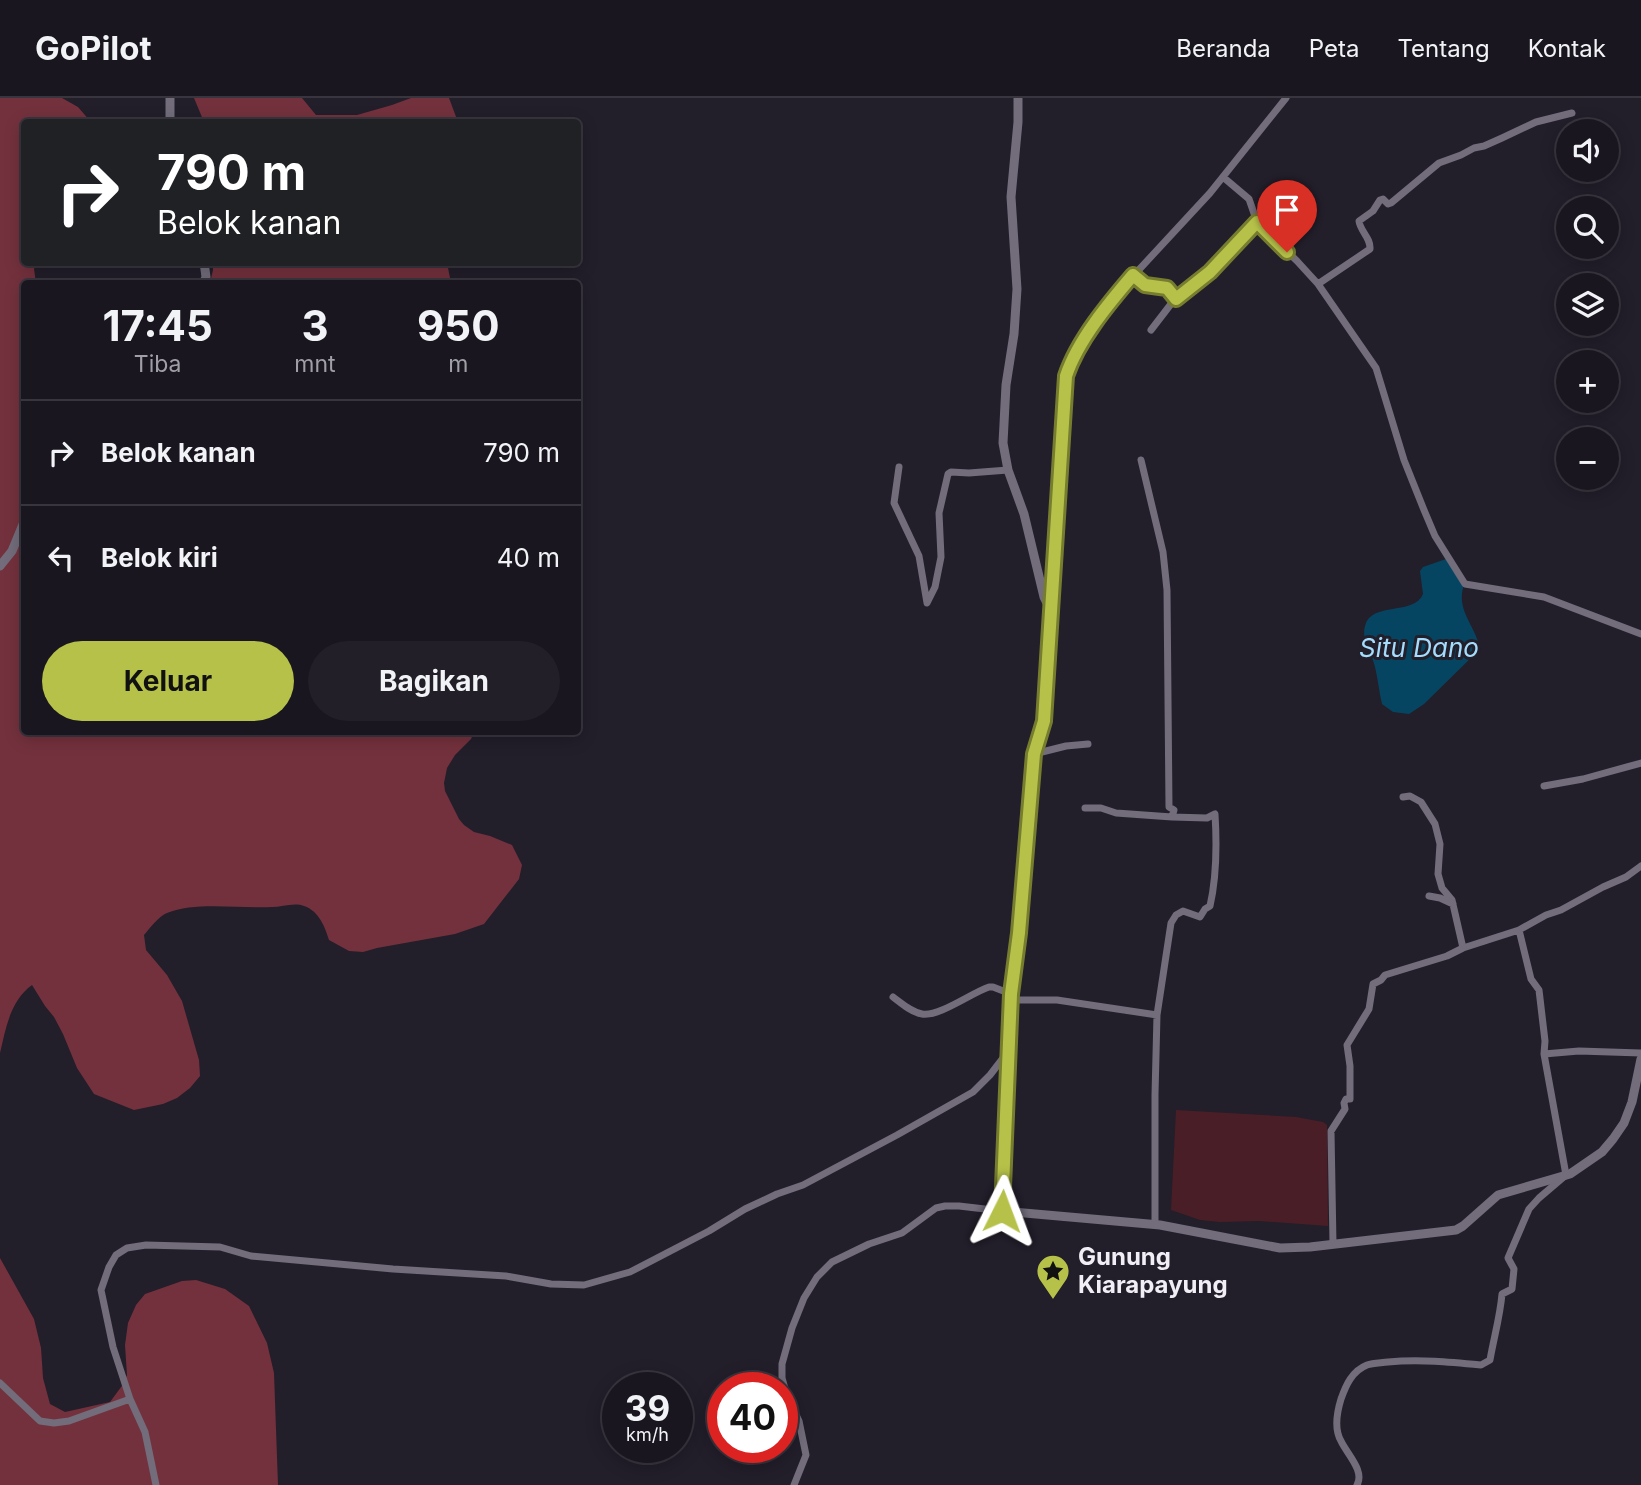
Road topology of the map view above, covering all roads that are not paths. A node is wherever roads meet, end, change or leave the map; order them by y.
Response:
1 (170, 98) edge
2 (1017, 98) edge
3 (1286, 98) edge
4 (1572, 113) dead end
5 (170, 119) edge
6 (1223, 177) junction
7 (1257, 222) junction
8 (1133, 275) junction
9 (1318, 284) junction
10 (1176, 299) junction
11 (1151, 330) dead end
12 (1141, 460) dead end
13 (899, 467) dead end
14 (1008, 470) junction
15 (21, 529) edge
16 (0, 566) edge
17 (1052, 613) junction
18 (1641, 634) edge
19 (1088, 744) dead end
20 (1034, 754) junction
21 (1641, 763) edge
22 (1544, 786) dead end
23 (1403, 797) dead end
24 (1085, 808) dead end
25 (1172, 817) junction
26 (1641, 866) edge
27 (1429, 896) dead end
28 (1453, 904) junction
29 (1519, 930) junction
30 (1463, 948) junction
31 (893, 997) dead end
32 (1011, 997) junction
33 (1157, 1015) junction
34 (1009, 1050) junction
35 (1641, 1053) edge
36 (1544, 1054) junction
37 (1641, 1059) edge
38 (1566, 1175) junction
39 (1002, 1211) junction
40 (1155, 1224) junction
41 (1333, 1244) junction
42 (0, 1383) edge
43 (130, 1399) junction
44 (156, 1485) edge
45 (794, 1485) edge
46 (1357, 1485) edge

1 - 5 street
2 - 14 street
3 - 6 street
4 - 9 street
6 - 7 street
6 - 8 street
7 - 9 street
7 - 10 street
8 - 10 street
8 - 17 street
9 - 18 street
10 - 11 street
12 - 25 street
13 - 14 street
14 - 17 street
15 - 16 street
17 - 20 street
19 - 20 street
20 - 32 street
21 - 22 street
23 - 28 street
24 - 25 street
25 - 33 street
26 - 29 street
27 - 28 street
28 - 30 street
29 - 30 street
29 - 36 street
30 - 41 street
31 - 32 street
32 - 33 street
32 - 34 street
33 - 40 street
34 - 39 street
34 - 43 street
35 - 36 street
36 - 38 street
37 - 38 street
38 - 41 street
38 - 46 street
39 - 40 street
39 - 45 street
40 - 41 street
42 - 43 street
43 - 44 street

